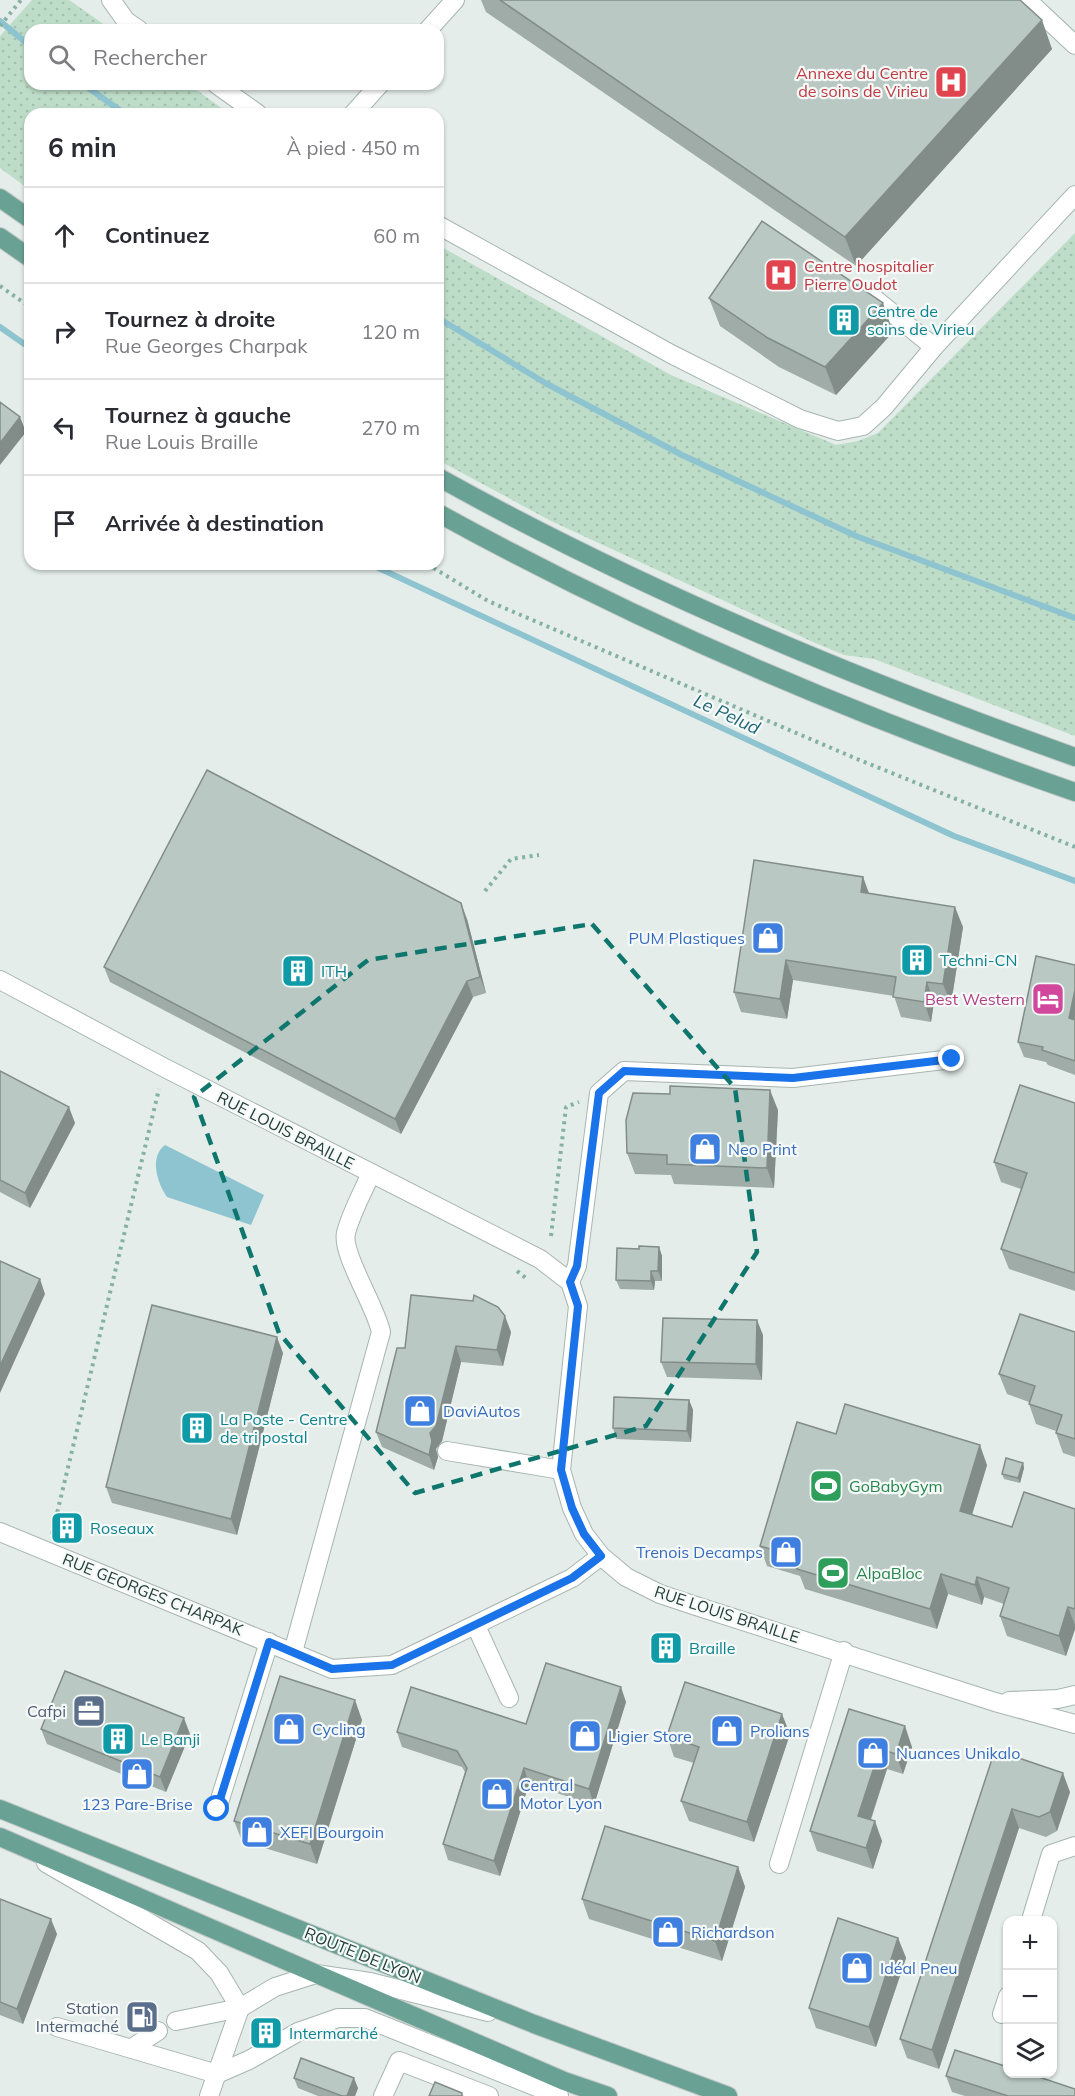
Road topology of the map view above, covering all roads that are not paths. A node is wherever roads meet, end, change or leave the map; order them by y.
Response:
1 (111, 0) edge
2 (455, 0) edge
3 (1027, 0) edge
4 (130, 24) edge
5 (433, 24) edge
6 (1075, 45) edge
7 (224, 90) edge
8 (375, 90) edge
9 (250, 108) edge
10 (358, 108) edge
11 (1075, 195) edge
12 (0, 198) edge
13 (24, 215) edge
14 (444, 228) edge
15 (0, 237) edge
16 (24, 254) edge
17 (846, 279) edge
18 (933, 347) junction
19 (444, 480) edge
20 (444, 516) edge
21 (1075, 757) edge
22 (1075, 792) edge
23 (0, 980) edge
24 (952, 1059) dead end
25 (371, 1173) junction
26 (570, 1282) junction
27 (447, 1451) dead end
28 (561, 1470) junction
29 (0, 1532) edge
30 (601, 1556) junction
31 (476, 1626) junction
32 (269, 1642) junction
33 (844, 1651) junction
34 (293, 1652) junction
35 (1075, 1695) edge
36 (508, 1698) dead end
37 (995, 1702) junction
38 (1075, 1724) edge
39 (0, 1809) edge
40 (217, 1809) dead end
41 (4, 1839) edge
42 (1075, 1846) edge
43 (779, 1864) dead end
44 (1032, 1916) edge
45 (316, 1974) junction
46 (240, 2008) junction
47 (1003, 2011) edge
48 (1002, 2014) dead end
49 (417, 2017) junction
50 (176, 2021) dead end
51 (534, 2024) junction
52 (57, 2027) dead end
53 (158, 2031) dead end
54 (411, 2035) junction
55 (132, 2048) junction
56 (399, 2061) junction
57 (218, 2074) junction
58 (561, 2088) edge
59 (208, 2096) edge
60 (383, 2096) edge
61 (489, 2096) edge
62 (609, 2096) edge
63 (728, 2096) edge

1 - 4 street
2 - 5 street
3 - 6 street
7 - 9 street
8 - 10 street
11 - 18 street
12 - 13 main road
14 - 18 street
15 - 16 main road
17 - 18 street
19 - 21 main road
20 - 22 main road
23 - 25 street, RUE LOUIS BRAILLE
24 - 26 street
25 - 26 street, RUE LOUIS BRAILLE
25 - 34 street
26 - 28 street, RUE LOUIS BRAILLE
27 - 28 street
28 - 30 street, RUE LOUIS BRAILLE
29 - 32 street, RUE GEORGES CHARPAK
30 - 31 street, RUE GEORGES CHARPAK
30 - 33 street, RUE LOUIS BRAILLE
31 - 34 street, RUE GEORGES CHARPAK
31 - 36 street
32 - 34 street, RUE GEORGES CHARPAK
32 - 40 street
33 - 37 street, RUE LOUIS BRAILLE
33 - 43 street
35 - 37 street, RUE LOUIS BRAILLE
37 - 38 street, RUE LOUIS BRAILLE
39 - 51 main road, ROUTE DE LYON
41 - 45 main road
41 - 46 street
42 - 44 street
45 - 46 street
45 - 49 main road
45 - 51 street
46 - 50 street
46 - 57 street
47 - 48 street
49 - 54 street
49 - 58 main road
51 - 63 main road, ROUTE DE LYON
52 - 55 street
53 - 55 street
54 - 56 street
54 - 57 street
54 - 58 street
55 - 57 street
56 - 60 street
56 - 61 street
57 - 59 street
58 - 62 main road

